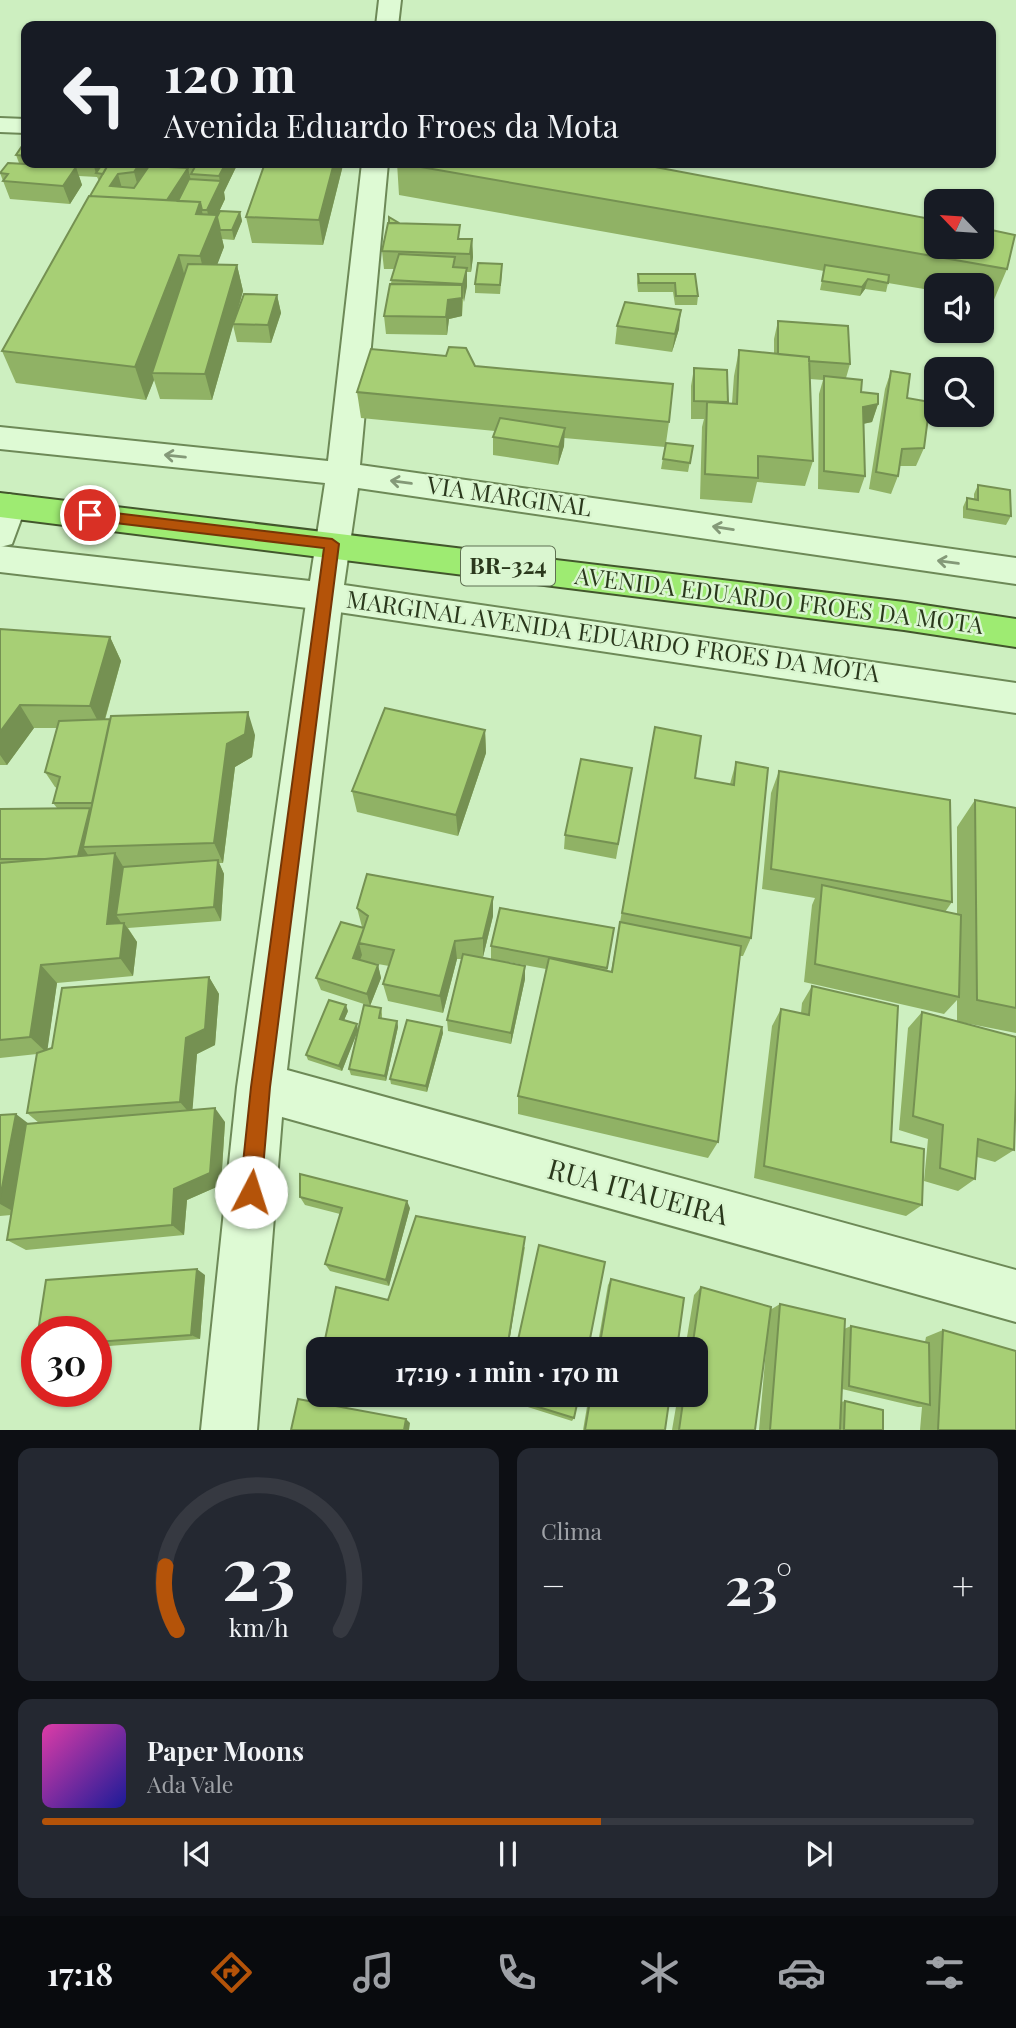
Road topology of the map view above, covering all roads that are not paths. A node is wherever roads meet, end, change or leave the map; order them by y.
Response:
1 (390, 0) edge
2 (388, 21) edge
3 (0, 125) edge
4 (21, 126) edge
5 (374, 168) edge
6 (0, 438) edge
7 (343, 474) junction
8 (3, 515) edge
9 (332, 544) junction
10 (0, 559) edge
11 (1016, 571) edge
12 (325, 596) junction
13 (1016, 633) edge
14 (1016, 698) edge
15 (261, 1087) junction
16 (1016, 1296) edge
17 (229, 1430) edge

1 - 2 street
3 - 4 street
5 - 7 street
7 -> 6 street, VIA MARGINAL
7 - 9 street
11 -> 7 street, VIA MARGINAL
8 - 9 highway, AVENIDA EDUARDO FROES DA MOTA / BR-324
9 - 12 street
9 - 13 highway, AVENIDA EDUARDO FROES DA MOTA / BR-324
10 - 12 street, MARGINAL AVENIDA EDUARDO FROES DA MOTA
12 - 14 street, MARGINAL AVENIDA EDUARDO FROES DA MOTA
12 - 15 street
15 - 16 street, RUA ITAUEIRA
15 - 17 street

